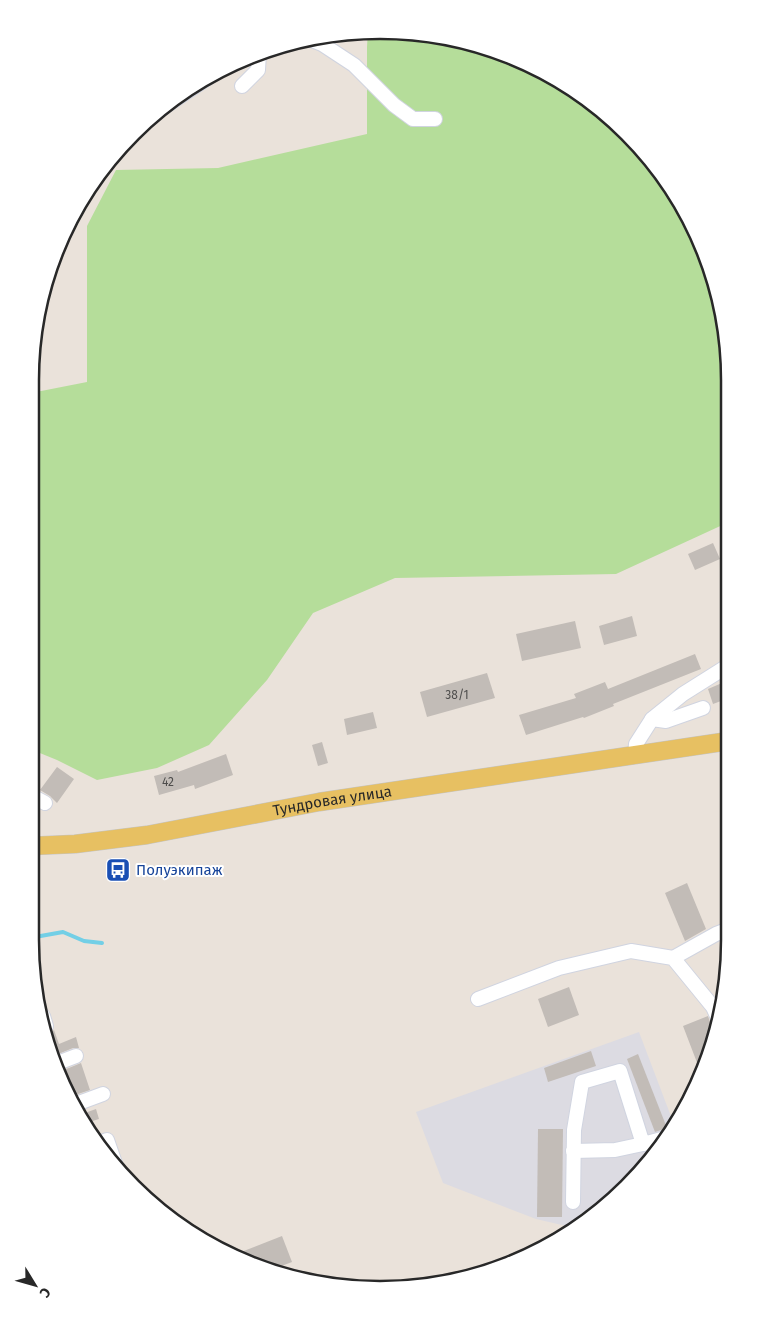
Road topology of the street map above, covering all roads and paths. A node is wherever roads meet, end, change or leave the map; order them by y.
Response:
1 (322, 44) edge
2 (259, 61) edge
3 (242, 86) dead end
4 (435, 119) dead end
5 (721, 670) edge
6 (703, 708) dead end
7 (652, 719) junction
8 (721, 742) edge
9 (635, 755) junction
10 (39, 800) edge
11 (45, 803) dead end
12 (39, 846) edge
13 (721, 932) edge
14 (673, 958) junction
15 (478, 999) dead end
16 (714, 1010) edge
17 (76, 1056) dead end
18 (61, 1062) edge
19 (103, 1094) dead end
20 (80, 1103) edge
21 (657, 1140) edge
22 (104, 1141) edge
23 (643, 1144) junction
24 (111, 1151) edge
25 (574, 1151) junction
26 (573, 1202) dead end

1 - 4 lane
2 - 3 lane
5 - 7 lane
6 - 7 lane
7 - 9 lane
8 - 9 main road, Тундровая улица
9 - 12 main road, Тундровая улица
10 - 11 lane
13 - 14 lane
14 - 15 lane
14 - 16 lane
17 - 18 lane
19 - 20 lane
21 - 23 lane
22 - 24 lane
23 - 25 lane
23 - 25 lane
25 - 26 lane

